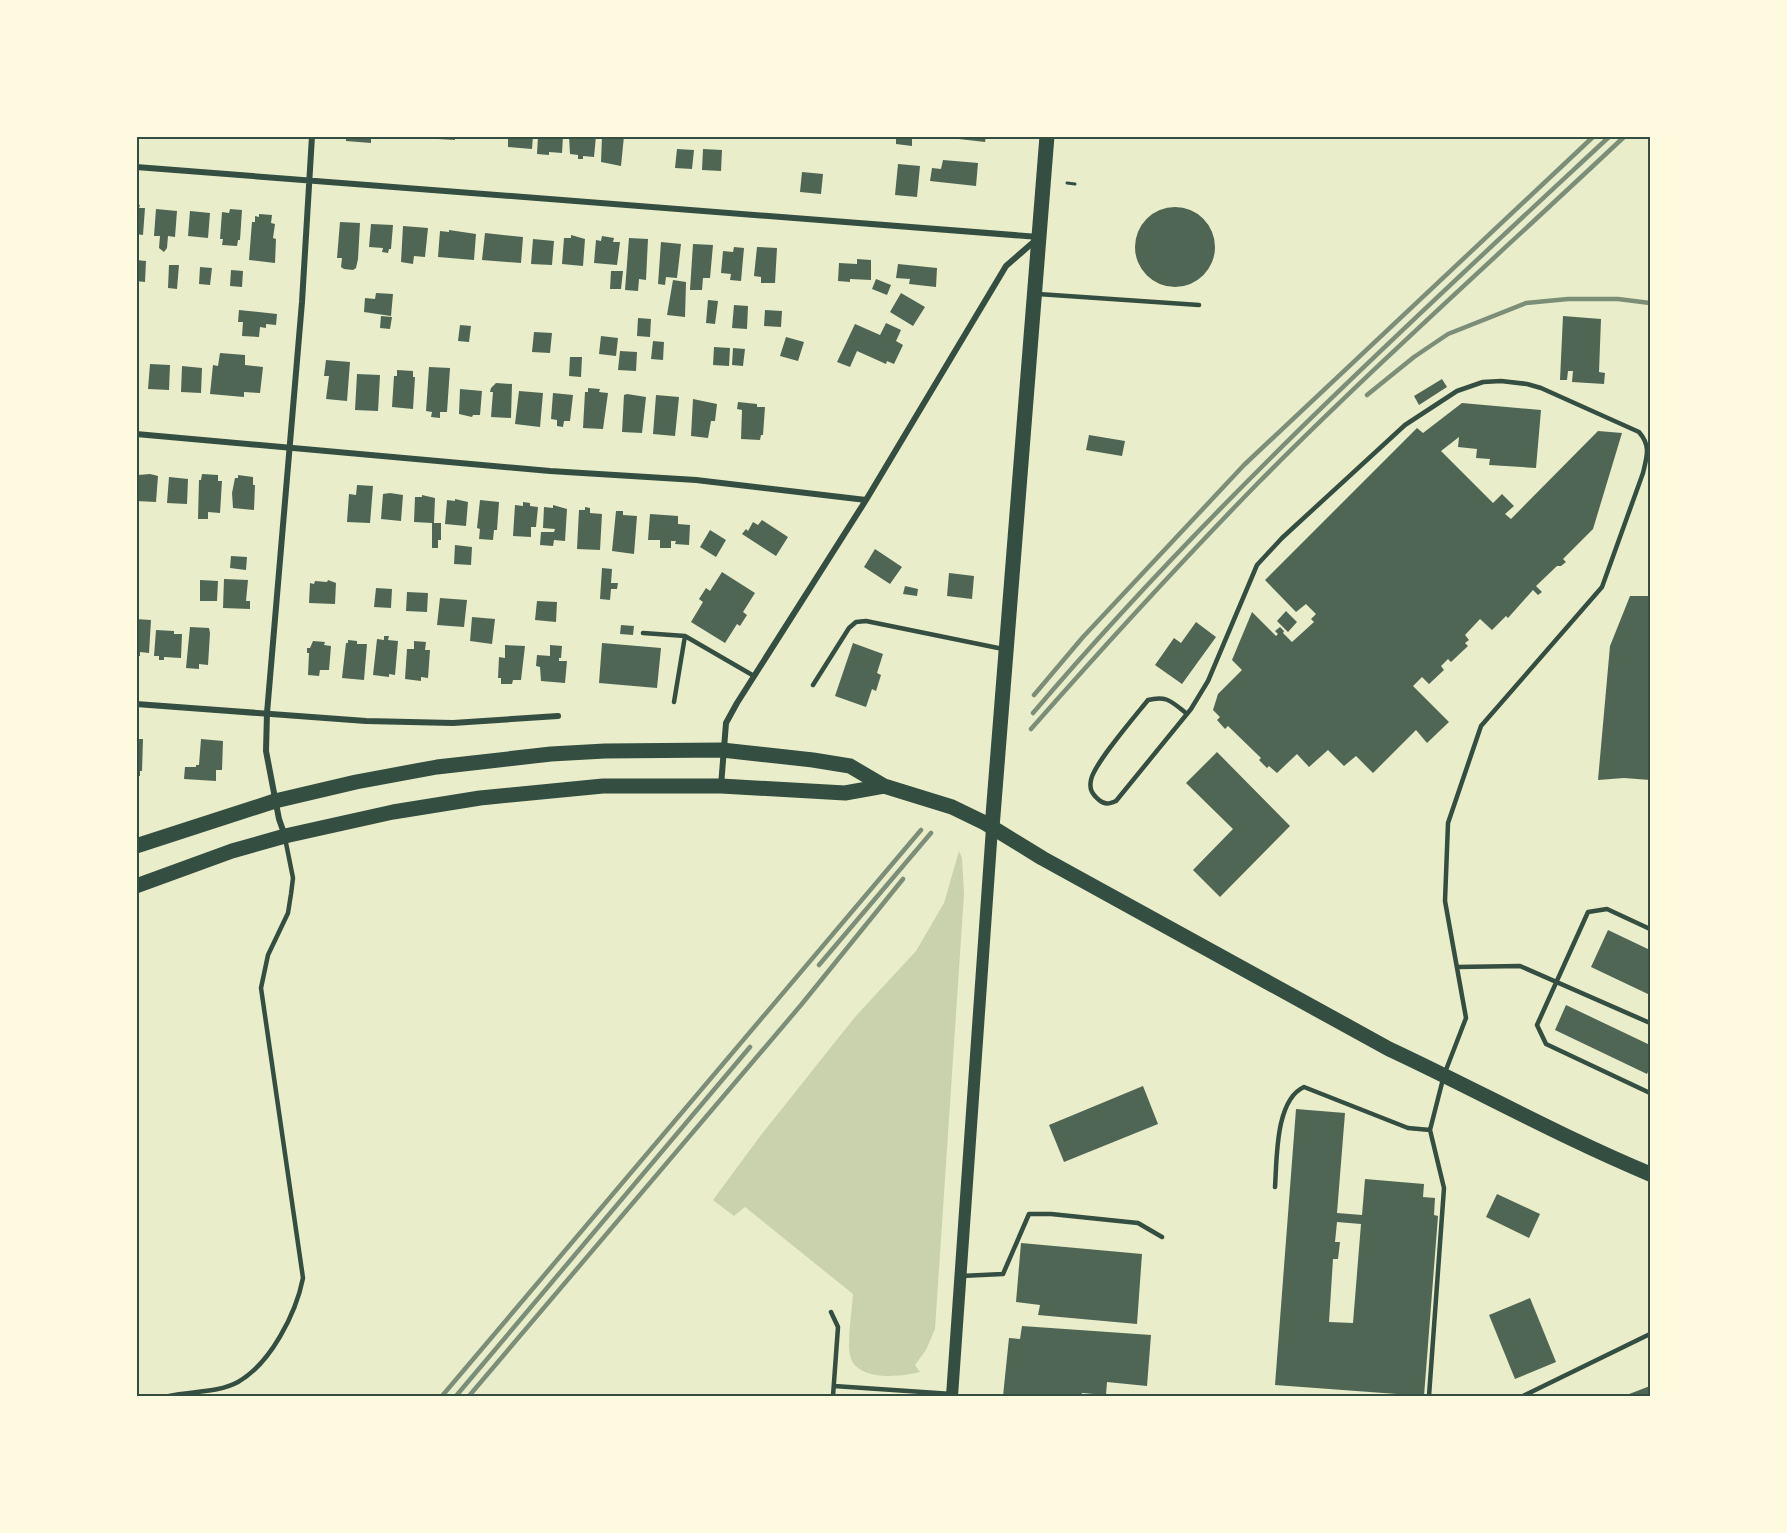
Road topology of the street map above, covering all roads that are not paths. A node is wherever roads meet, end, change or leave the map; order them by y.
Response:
1 (312, 136) edge
2 (1047, 136) edge
3 (136, 167) edge
4 (308, 182) junction
5 (1040, 237) junction
6 (1035, 293) junction
7 (1199, 305) dead end
8 (136, 434) edge
9 (289, 447) junction
10 (866, 500) junction
11 (643, 633) dead end
12 (686, 636) junction
13 (1006, 650) junction
14 (754, 676) junction
15 (813, 685) dead end
16 (674, 702) dead end
17 (136, 704) edge
18 (267, 713) junction
19 (1186, 714) junction
20 (558, 716) dead end
21 (722, 750) junction
22 (721, 786) junction
23 (884, 786) junction
24 (275, 801) junction
25 (992, 828) junction
26 (285, 836) junction
27 (136, 846) edge
28 (136, 886) edge
29 (1650, 929) edge
30 (1457, 967) junction
31 (1557, 982) junction
32 (1650, 1023) edge
33 (1444, 1075) junction
34 (1650, 1093) edge
35 (1430, 1130) junction
36 (1650, 1174) edge
37 (1275, 1187) dead end
38 (1162, 1237) dead end
39 (961, 1275) junction
40 (831, 1312) dead end
41 (1650, 1334) edge
42 (834, 1386) junction
43 (952, 1395) edge
44 (169, 1396) edge
45 (833, 1396) edge
46 (1429, 1396) edge
47 (1523, 1396) edge

1 - 4 street
2 - 5 main road
3 - 4 street
4 - 5 street
4 - 9 street
5 - 6 main road
5 - 10 street
6 - 7 lane
6 - 13 main road
8 - 9 street
9 - 10 street
9 - 18 street
10 - 14 street
11 - 12 lane
12 - 14 lane
12 - 16 lane
13 - 15 lane
13 - 25 main road
14 - 21 street
17 - 18 street
18 - 20 street
18 - 24 street
19 - 19 lane
19 - 30 lane
21 - 22 street
21 - 23 main road
21 - 24 main road
22 - 23 main road
22 - 26 main road
23 - 25 main road
24 - 26 street
24 - 27 main road
25 - 33 main road
25 - 39 main road
26 - 28 main road
26 - 44 lane
29 - 31 lane
30 - 31 lane
30 - 33 lane
31 - 32 lane
31 - 34 lane
33 - 35 lane
33 - 36 main road
35 - 37 lane
35 - 46 lane
38 - 39 lane
39 - 43 main road
40 - 42 lane
41 - 47 lane
42 - 43 lane
42 - 45 lane

